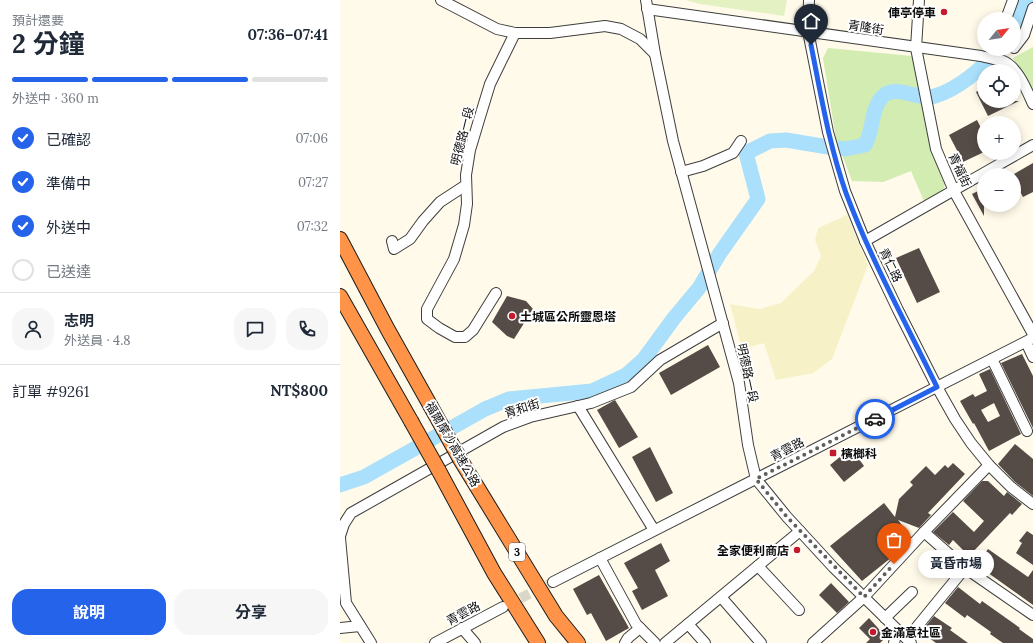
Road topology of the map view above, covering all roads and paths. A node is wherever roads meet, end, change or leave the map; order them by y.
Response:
1 (441, 0) edge
2 (809, 0) edge
3 (918, 0) edge
4 (1013, 0) edge
5 (646, 4) edge
6 (1033, 8) edge
7 (1009, 12) edge
8 (808, 31) junction
9 (515, 33) junction
10 (1021, 39) edge
11 (916, 48) junction
12 (977, 53) edge
13 (655, 54) junction
14 (989, 56) edge
15 (1007, 56) edge
16 (1003, 61) junction
17 (1033, 104) edge
18 (741, 141) dead end
19 (1033, 145) edge
20 (681, 172) junction
21 (466, 185) junction
22 (954, 191) junction
23 (340, 238) edge
24 (865, 241) junction
25 (392, 242) dead end
26 (496, 293) dead end
27 (340, 296) edge
28 (723, 323) junction
29 (1033, 334) edge
30 (1029, 340) edge
31 (1033, 357) edge
32 (992, 359) junction
33 (937, 387) junction
34 (578, 406) junction
35 (1027, 431) dead end
36 (989, 465) junction
37 (756, 479) junction
38 (1033, 504) edge
39 (654, 530) junction
40 (800, 531) junction
41 (924, 532) junction
42 (340, 537) edge
43 (600, 558) junction
44 (758, 566) junction
45 (965, 568) junction
46 (553, 582) tunnel mouth
47 (912, 592) dead end
48 (722, 597) junction
49 (864, 597) junction
50 (504, 607) tunnel mouth
51 (799, 610) dead end
52 (1033, 615) edge
53 (885, 618) junction
54 (688, 624) junction
55 (360, 626) junction
56 (340, 628) edge
57 (462, 628) junction
58 (640, 628) junction
59 (897, 630) junction
60 (909, 641) edge
61 (371, 643) edge
62 (435, 643) edge
63 (475, 643) edge
64 (538, 643) edge
65 (578, 643) edge
66 (625, 643) edge
67 (655, 643) edge
68 (665, 643) edge
69 (705, 643) edge
70 (761, 643) edge
71 (813, 643) edge
72 (894, 643) edge

1 - 9 street
2 - 8 street, 青仁路
3 - 11 street, 青福街
4 - 7 street
5 - 8 street, 青隆街
5 - 13 street, 明德路一段
6 - 10 street
8 - 11 street, 青隆街
8 - 24 street, 青仁路
9 - 13 street
9 - 21 street, 明德路一段
11 - 12 street, 青隆街
11 - 22 street, 青福街
13 - 20 street, 明德路一段
14 - 16 street, 青隆街
15 - 16 street
16 - 17 street, 青隆街
18 - 20 street
19 - 22 street
20 - 28 street, 明德路一段
21 - 25 street
21 - 26 street, 明德路一段
22 - 24 street
22 - 29 street, 青福街
23 - 65 highway, 福爾摩沙高速公路 / 3, bridge
24 - 33 street, 青仁路
27 - 64 highway, 福爾摩沙高速公路, bridge
28 - 34 street, 青和街
28 - 37 street, 明德路一段
30 - 31 street
30 - 32 street, 青雲路
32 - 33 street, 青雲路
32 - 35 street
33 - 36 street, 青仁路
33 - 37 street, 青雲路
34 - 39 street
34 - 42 street, 青和街
36 - 38 street, 青仁路
36 - 41 street
37 - 39 street, 青雲路
37 - 40 street, 明德路一段
39 - 43 street, 青雲路
40 - 44 street
40 - 49 street, 明德路一段
41 - 45 street
41 - 49 street
42 - 55 street, 青和街
43 - 46 street, 青雲路
43 - 58 street
44 - 48 street
44 - 51 street
45 - 52 street
45 - 60 street
47 - 53 street
48 - 54 street
48 - 70 street
49 - 53 street, 明德路一段
49 - 71 street
50 - 57 street, 青雲路
53 - 59 street, 明德路一段
54 - 68 street
54 - 69 street
55 - 56 street
55 - 61 street, 青和街
57 - 62 street, 青雲路
57 - 63 street
58 - 66 street
58 - 67 street
59 - 60 street, 明德路一段
59 - 72 street

